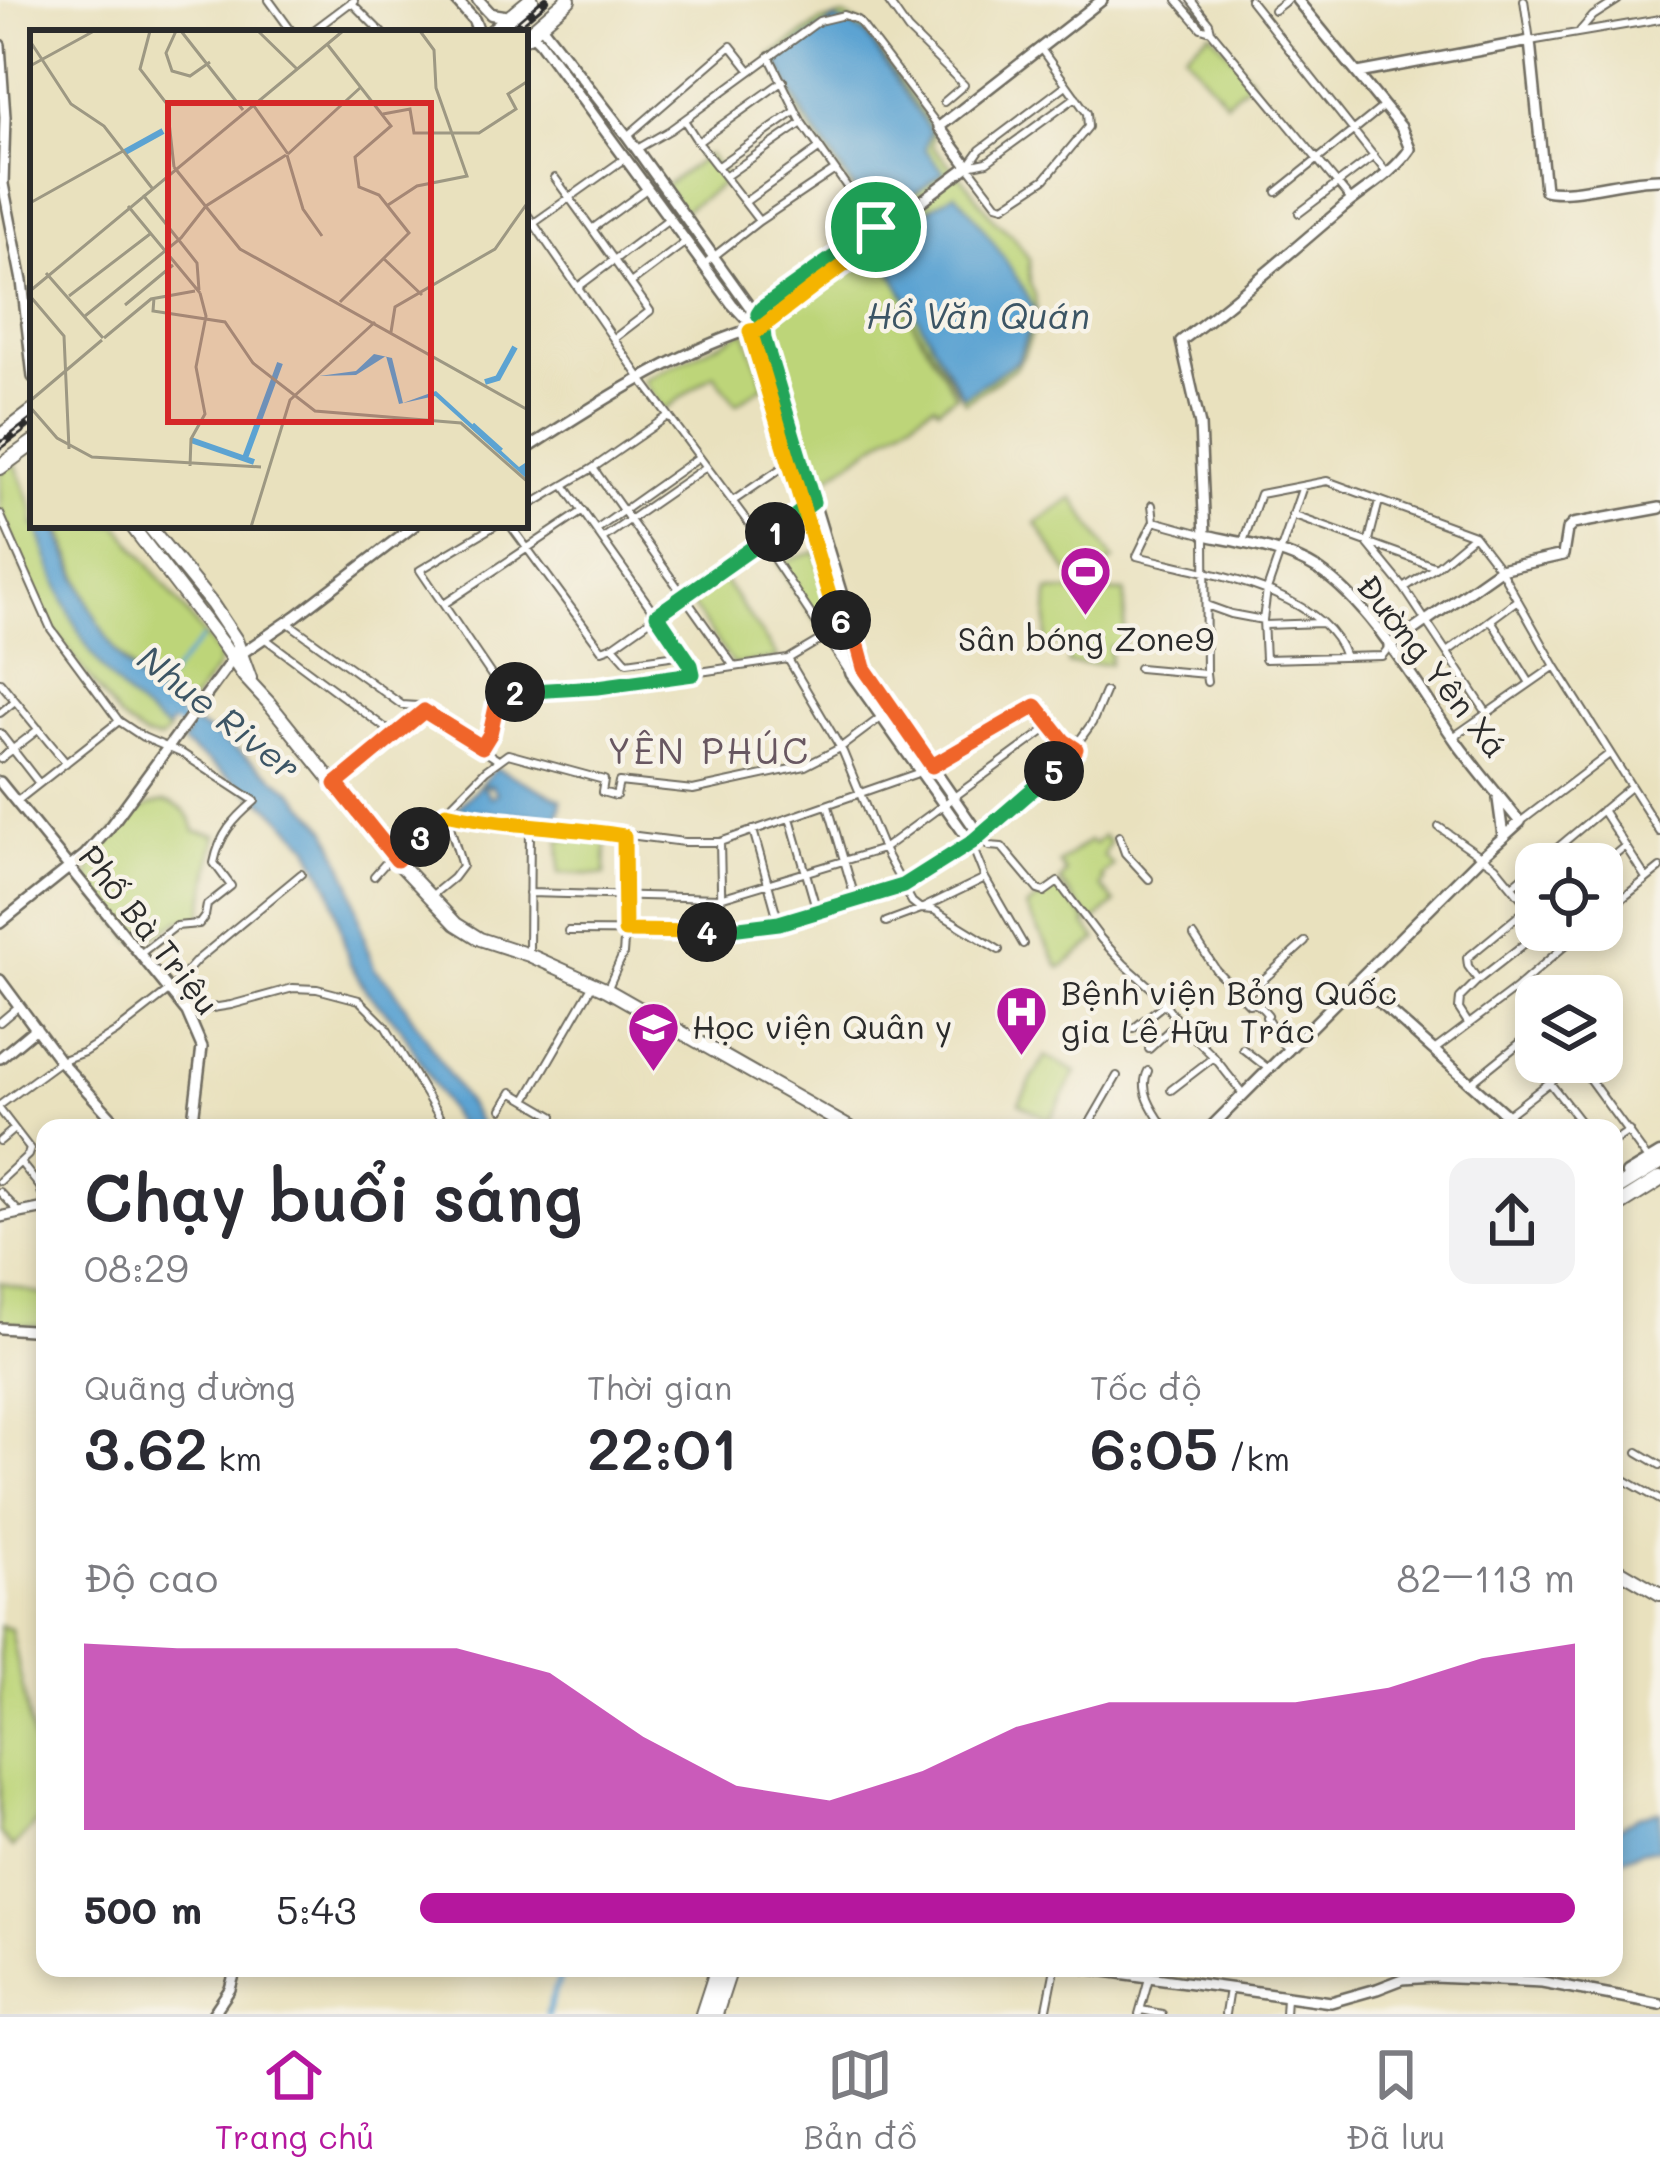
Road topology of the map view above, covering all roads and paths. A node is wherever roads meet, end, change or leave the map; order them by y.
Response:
1 (269, 0) edge
2 (457, 0) edge
3 (531, 0) edge
4 (568, 0) edge
5 (886, 0) edge
6 (1102, 0) edge
7 (1177, 0) edge
8 (1191, 0) edge
9 (1250, 0) edge
10 (1287, 0) edge
11 (1298, 0) edge
12 (1524, 0) edge
13 (1618, 0) edge
14 (353, 1) edge
15 (483, 5) edge
16 (1274, 10) dead end
17 (510, 17) junction
18 (1660, 19) edge
19 (476, 27) edge
20 (291, 30) edge
21 (314, 30) edge
22 (379, 30) edge
23 (495, 30) edge
24 (1211, 31) junction
25 (1578, 33) junction
26 (545, 34) junction
27 (528, 37) edge
28 (1530, 41) junction
29 (0, 45) edge
30 (1041, 49) junction
31 (770, 56) junction
32 (750, 70) junction
33 (1358, 73) junction
34 (782, 81) junction
35 (1067, 84) junction
36 (1076, 97) junction
37 (944, 102) dead end
38 (1384, 106) junction
39 (796, 111) junction
40 (1023, 118) junction
41 (684, 120) junction
42 (802, 123) junction
43 (939, 127) junction
44 (1032, 129) junction
45 (1354, 130) junction
46 (627, 136) junction
47 (756, 140) junction
48 (698, 142) junction
49 (820, 148) junction
50 (637, 149) junction
51 (763, 150) junction
52 (1374, 156) junction
53 (626, 158) junction
54 (1319, 158) junction
55 (718, 166) junction
56 (968, 166) junction
57 (835, 170) junction
58 (1387, 173) junction
59 (726, 176) junction
60 (554, 178) dead end
61 (1660, 178) edge
62 (1339, 184) junction
63 (648, 188) junction
64 (1277, 192) dead end
65 (569, 197) junction
66 (1351, 200) junction
67 (746, 202) junction
68 (1299, 213) dead end
69 (528, 215) edge
70 (670, 218) junction
71 (759, 221) junction
72 (534, 223) junction
73 (592, 229) junction
74 (881, 231) junction
75 (687, 241) junction
76 (615, 260) junction
77 (708, 260) junction
78 (631, 283) junction
79 (578, 286) junction
80 (753, 322) junction
81 (614, 338) junction
82 (30, 348) edge
83 (642, 380) junction
84 (30, 415) edge
85 (669, 416) junction
86 (0, 437) edge
87 (30, 445) edge
88 (528, 449) edge
89 (699, 458) junction
90 (790, 463) junction
91 (0, 467) edge
92 (706, 467) junction
93 (593, 468) junction
94 (564, 485) junction
95 (1303, 486) junction
96 (1379, 499) junction
97 (732, 501) junction
98 (808, 505) junction
99 (1152, 505) dead end
100 (528, 506) edge
101 (1660, 508) edge
102 (625, 510) junction
103 (583, 512) junction
104 (0, 514) edge
105 (1292, 515) junction
106 (631, 518) junction
107 (1154, 521) junction
108 (134, 528) edge
109 (150, 528) edge
110 (413, 528) edge
111 (491, 528) edge
112 (512, 528) edge
113 (596, 530) junction
114 (1204, 535) junction
115 (1474, 535) junction
116 (602, 538) junction
117 (762, 542) junction
118 (1243, 543) junction
119 (1368, 544) junction
120 (527, 548) junction
121 (1279, 553) junction
122 (170, 564) junction
123 (1436, 567) junction
124 (1500, 569) junction
125 (1205, 574) junction
126 (1404, 588) junction
127 (1267, 590) junction
128 (685, 595) junction
129 (1516, 601) junction
130 (444, 604) junction
131 (1206, 605) junction
132 (657, 615) junction
133 (850, 616) junction
134 (1491, 620) junction
135 (837, 621) junction
136 (287, 622) junction
137 (1427, 622) junction
138 (1264, 623) junction
139 (1321, 623) junction
140 (825, 637) junction
141 (263, 638) junction
142 (613, 646) junction
143 (1389, 646) junction
144 (1447, 652) junction
145 (684, 654) junction
146 (237, 655) junction
147 (1345, 657) junction
148 (788, 658) junction
149 (733, 665) junction
150 (1555, 665) junction
151 (1138, 668) dead end
152 (693, 674) junction
153 (851, 674) junction
154 (0, 682) edge
155 (1530, 682) junction
156 (500, 688) junction
157 (1105, 692) dead end
158 (15, 701) junction
159 (892, 709) junction
160 (424, 711) junction
161 (0, 713) edge
162 (1486, 713) junction
163 (882, 717) junction
164 (119, 721) junction
165 (1051, 726) junction
166 (39, 729) junction
167 (0, 733) edge
168 (396, 736) junction
169 (1453, 737) junction
170 (170, 745) junction
171 (482, 747) junction
172 (840, 748) junction
173 (12, 749) junction
174 (1076, 749) junction
175 (1609, 754) junction
176 (0, 759) edge
177 (498, 760) junction
178 (66, 764) junction
179 (932, 766) junction
180 (920, 772) junction
181 (0, 782) edge
182 (39, 783) junction
183 (336, 784) junction
184 (1630, 787) junction
185 (1497, 794) junction
186 (859, 795) junction
187 (949, 801) junction
188 (16, 802) junction
189 (828, 806) junction
190 (1602, 810) junction
191 (446, 813) junction
192 (790, 818) junction
193 (1520, 822) junction
194 (530, 824) junction
195 (1439, 827) dead end
196 (753, 830) junction
197 (1660, 832) edge
198 (624, 836) junction
199 (1119, 836) dead end
200 (1503, 837) junction
201 (975, 840) junction
202 (720, 842) junction
203 (1564, 843) edge
204 (1625, 846) joint
205 (883, 849) junction
206 (85, 855) junction
207 (1480, 857) junction
208 (394, 858) junction
209 (844, 861) junction
210 (1660, 868) edge
211 (68, 869) junction
212 (805, 873) junction
213 (301, 874) dead end
214 (374, 876) dead end
215 (985, 878) junction
216 (1646, 878) junction
217 (1149, 879) dead end
218 (79, 881) junction
219 (768, 883) junction
220 (1515, 884) edge
221 (903, 886) junction
222 (1512, 886) junction
223 (1515, 890) edge
224 (529, 893) junction
225 (625, 896) junction
226 (430, 897) junction
227 (1623, 897) edge
228 (719, 898) junction
229 (856, 901) junction
230 (921, 909) junction
231 (818, 911) junction
232 (1515, 918) edge
233 (886, 922) dead end
234 (0, 923) edge
235 (779, 923) junction
236 (568, 931) dead end
237 (625, 931) junction
238 (722, 932) junction
239 (1194, 936) dead end
240 (1305, 941) dead end
241 (1023, 944) dead end
242 (999, 950) dead end
243 (1517, 951) edge
244 (1558, 951) edge
245 (140, 954) junction
246 (529, 955) junction
247 (0, 980) edge
248 (1478, 980) junction
249 (1357, 982) junction
250 (593, 983) junction
251 (170, 990) junction
252 (608, 990) junction
253 (1514, 990) joint
254 (1243, 998) junction
255 (1164, 1004) junction
256 (19, 1006) junction
257 (187, 1012) junction
258 (0, 1022) edge
259 (1178, 1022) junction
260 (1468, 1022) junction
261 (36, 1028) junction
262 (1133, 1029) dead end
263 (1515, 1047) edge
264 (1148, 1049) dead end
265 (1243, 1049) dead end
266 (1289, 1051) junction
267 (1433, 1051) junction
268 (1214, 1057) junction
269 (0, 1058) edge
270 (60, 1061) junction
271 (1270, 1070) junction
272 (1148, 1071) dead end
273 (1117, 1076) dead end
274 (1550, 1083) joint
275 (1592, 1083) edge
276 (1469, 1084) junction
277 (1172, 1090) dead end
278 (1244, 1096) junction
279 (526, 1100) junction
280 (0, 1108) edge
281 (502, 1109) dead end
282 (554, 1116) dead end
283 (1506, 1116) junction
284 (113, 1119) edge
285 (193, 1119) edge
286 (441, 1119) edge
287 (834, 1119) edge
288 (1093, 1119) edge
289 (1160, 1119) edge
290 (1220, 1119) edge
291 (1510, 1119) edge
292 (1578, 1119) edge
293 (1620, 1119) edge
294 (1623, 1123) edge
295 (14, 1129) junction
296 (1629, 1131) junction
297 (1623, 1135) edge
298 (0, 1141) edge
299 (20, 1163) junction
300 (1657, 1168) edge
301 (0, 1181) edge
302 (36, 1181) edge
303 (1623, 1182) edge
304 (0, 1192) edge
305 (1623, 1200) edge
306 (36, 1209) edge
307 (20, 1213) junction
308 (0, 1217) edge
309 (0, 1328) edge
310 (36, 1330) edge
311 (1638, 1453) dead end
312 (1660, 1465) edge
313 (1624, 1479) dead end
314 (1660, 1500) edge
315 (1623, 1573) edge
316 (1660, 1594) edge
317 (233, 1977) edge
318 (715, 1977) edge
319 (727, 1977) edge
320 (1053, 1977) edge
321 (1142, 1977) edge
322 (1149, 1978) junction
323 (1229, 1988) junction
324 (1286, 1996) junction
325 (1341, 2000) junction
326 (1660, 2004) edge
327 (1140, 2012) edge
328 (213, 2014) edge
329 (703, 2014) edge
330 (715, 2014) edge
331 (1046, 2014) edge
332 (1162, 2014) edge
333 (1225, 2014) edge
334 (1285, 2014) edge
335 (1343, 2014) edge

1 - 20 street
2 - 19 main road
3 - 17 highway
4 - 26 highway
5 - 37 street
6 - 30 street
7 - 24 street
8 - 24 street
9 - 45 street
10 - 16 street
11 - 33 street
12 - 28 street
13 - 25 street
14 - 21 street
14 - 22 street
15 - 17 main road
15 - 19 main road
17 - 23 highway
18 - 25 street
24 - 54 street
25 - 28 street
26 - 27 highway
26 - 46 street
26 - 53 street
28 - 33 street
28 - 61 street
29 - 82 street
30 - 35 street
30 - 43 street
31 - 32 street
31 - 34 street
31 - 43 street
32 - 41 street
32 - 46 street
33 - 38 street
34 - 39 street
34 - 48 street
35 - 36 street
35 - 40 street
36 - 44 street
36 - 56 street
38 - 45 street
38 - 58 street
39 - 42 street
39 - 47 street
40 - 44 street
40 - 56 street
41 - 48 street
41 - 50 street
42 - 49 street
42 - 51 street
43 - 56 street
44 - 56 street
45 - 52 street
45 - 54 street
46 - 50 street
47 - 51 street
47 - 55 street
48 - 55 street
49 - 57 street
49 - 67 street
50 - 53 street
50 - 77 street
51 - 59 street
52 - 58 street
52 - 62 street
53 - 63 street
53 - 65 street
54 - 62 street
54 - 64 street
55 - 59 street
56 - 74 street
57 - 71 street
57 - 74 street
58 - 66 street
59 - 67 street
60 - 65 street
62 - 66 street
62 - 68 street
63 - 70 street
63 - 73 street
65 - 72 street
65 - 73 street
66 - 114 street
67 - 71 street
69 - 72 street
70 - 75 street
70 - 76 street
71 - 77 street
72 - 79 street
73 - 76 street
74 - 80 street
75 - 77 street
75 - 78 street
76 - 78 street
76 - 79 street
77 - 80 street
78 - 81 street
79 - 81 street
80 - 83 street
80 - 90 street
80 - 98 street
81 - 83 street
83 - 85 street
83 - 88 street
84 - 86 highway
85 - 89 street
85 - 93 street
87 - 91 highway
89 - 92 street
89 - 102 street
90 - 97 street
90 - 98 street
92 - 97 street
92 - 106 street
93 - 94 street
93 - 102 street
94 - 100 street
94 - 103 street
95 - 96 street
95 - 105 street
95 - 118 street
96 - 115 street
96 - 119 street
97 - 117 street
98 - 117 street
98 - 133 street
98 - 135 street
99 - 107 street
101 - 124 street
102 - 106 street
102 - 113 street
103 - 113 street
103 - 120 street
104 - 164 street
105 - 119 street
105 - 121 street
106 - 116 street
106 - 128 street
107 - 114 street, Đường Yên Xá
107 - 125 street
108 - 122 main road
109 - 122 main road
110 - 136 street
111 - 130 street
112 - 120 street
113 - 116 street
114 - 118 street, Đường Yên Xá
114 - 125 street
115 - 123 street
115 - 124 street
116 - 132 street
117 - 128 street
117 - 140 street
118 - 121 street, Đường Yên Xá
119 - 123 street
119 - 126 street
120 - 130 street
120 - 142 street
121 - 127 street
121 - 143 street, Đường Yên Xá
122 - 146 main road
123 - 126 street
124 - 129 street
124 - 137 street
125 - 127 street
125 - 131 street
126 - 137 street
127 - 138 street
127 - 139 street
128 - 132 street
128 - 149 street
129 - 134 street
129 - 150 street
130 - 156 street
131 - 138 street
131 - 151 street
132 - 142 street
132 - 145 street
133 - 135 street
133 - 159 street
134 - 144 street
134 - 155 street
135 - 140 street
135 - 153 street
136 - 141 street
136 - 160 street
137 - 143 street
137 - 144 street
138 - 139 street
138 - 147 street
139 - 147 street
140 - 148 street
140 - 153 street
141 - 146 street
141 - 168 street
142 - 145 street
143 - 147 street
143 - 169 street, Đường Yên Xá
144 - 162 street
145 - 152 street
146 - 170 street
146 - 183 main road
148 - 149 street
148 - 172 street
149 - 152 street
150 - 155 street
150 - 175 street
152 - 156 street
153 - 163 street
154 - 158 street
155 - 162 street
156 - 171 street
157 - 174 street
158 - 161 street
158 - 166 street
159 - 163 street
159 - 179 street
160 - 168 street
160 - 171 street
162 - 169 street
163 - 172 street
163 - 180 street
164 - 170 street
164 - 178 street
165 - 174 street
165 - 179 street
165 - 187 street
166 - 173 street
166 - 178 street
167 - 173 street
168 - 183 street
169 - 185 street, Đường Yên Xá
170 - 206 street
170 - 245 street
171 - 177 street
172 - 177 street
172 - 186 street
173 - 176 street
173 - 182 street
174 - 201 street
175 - 184 street
175 - 193 street
177 - 191 street
178 - 182 street
179 - 180 street
179 - 187 street
180 - 186 street
180 - 187 street
181 - 188 street, Phố Bà Triệu
182 - 188 street
183 - 208 main road
184 - 190 street
184 - 197 street
185 - 193 street, Đường Yên Xá
185 - 200 street, Đường Yên Xá
186 - 189 street
186 - 205 street
187 - 201 street
187 - 205 street
188 - 211 street, Phố Bà Triệu
189 - 192 street
189 - 209 street
190 - 203 street
190 - 204 street
191 - 194 street
191 - 208 street
191 - 226 street
192 - 196 street
192 - 212 street
193 - 200 street
194 - 198 street
194 - 224 street
195 - 207 street
196 - 202 street
196 - 219 street
198 - 202 street
198 - 225 street
199 - 217 street
200 - 207 street
201 - 215 street
201 - 221 street
201 - 255 street
202 - 228 street
204 - 216 street
205 - 209 street
205 - 221 street
206 - 211 street
206 - 218 street
207 - 222 street
207 - 249 street
208 - 214 street
208 - 226 main road
209 - 212 street
209 - 229 street
210 - 216 street
211 - 218 street, Phố Bà Triệu
211 - 234 street
212 - 219 street
212 - 231 street
213 - 251 street
215 - 230 street
215 - 241 street
216 - 227 street
218 - 245 street, Phố Bà Triệu
219 - 228 street
219 - 235 street
220 - 222 street
221 - 229 street
221 - 230 street
222 - 223 street
224 - 225 street
224 - 246 street
225 - 228 street
225 - 237 street
226 - 246 main road
228 - 238 street
229 - 231 street
230 - 233 street
230 - 242 street
231 - 235 street
232 - 248 street
235 - 238 street
236 - 237 street
237 - 238 street
237 - 252 street
239 - 254 street
240 - 254 street
243 - 248 street
244 - 253 street
245 - 251 street, Phố Bà Triệu
246 - 250 main road
247 - 256 street
248 - 260 street
249 - 266 street
249 - 267 street
250 - 252 main road
250 - 279 street
251 - 257 street, Phố Bà Triệu
251 - 270 street
252 - 287 main road
253 - 260 street
254 - 266 street
255 - 259 street
255 - 262 street
256 - 258 street
256 - 261 street
257 - 285 street, Phố Bà Triệu
257 - 286 street
259 - 264 street
259 - 268 street
260 - 267 street
261 - 269 street
261 - 270 street
263 - 276 street
265 - 271 street
266 - 271 street
267 - 276 street
268 - 277 street
268 - 278 street
270 - 280 street
270 - 284 street
271 - 278 street
272 - 289 street
273 - 288 street
274 - 283 street
274 - 292 street
275 - 293 street
276 - 283 street
278 - 290 street
279 - 281 street
279 - 282 street
280 - 295 street
283 - 291 street
294 - 296 street
295 - 298 street
295 - 299 street
296 - 297 street
296 - 300 street
299 - 301 street
299 - 302 street
300 - 303 highway
300 - 305 highway
304 - 307 street
306 - 307 street
307 - 308 street
309 - 310 street
311 - 312 street
313 - 314 street
315 - 316 main road
317 - 328 street
318 - 329 highway
319 - 330 highway
320 - 331 street
321 - 322 street
322 - 323 street
322 - 327 street
323 - 324 street
323 - 333 street
324 - 325 street
324 - 334 street
325 - 326 street
325 - 335 street
327 - 332 street

